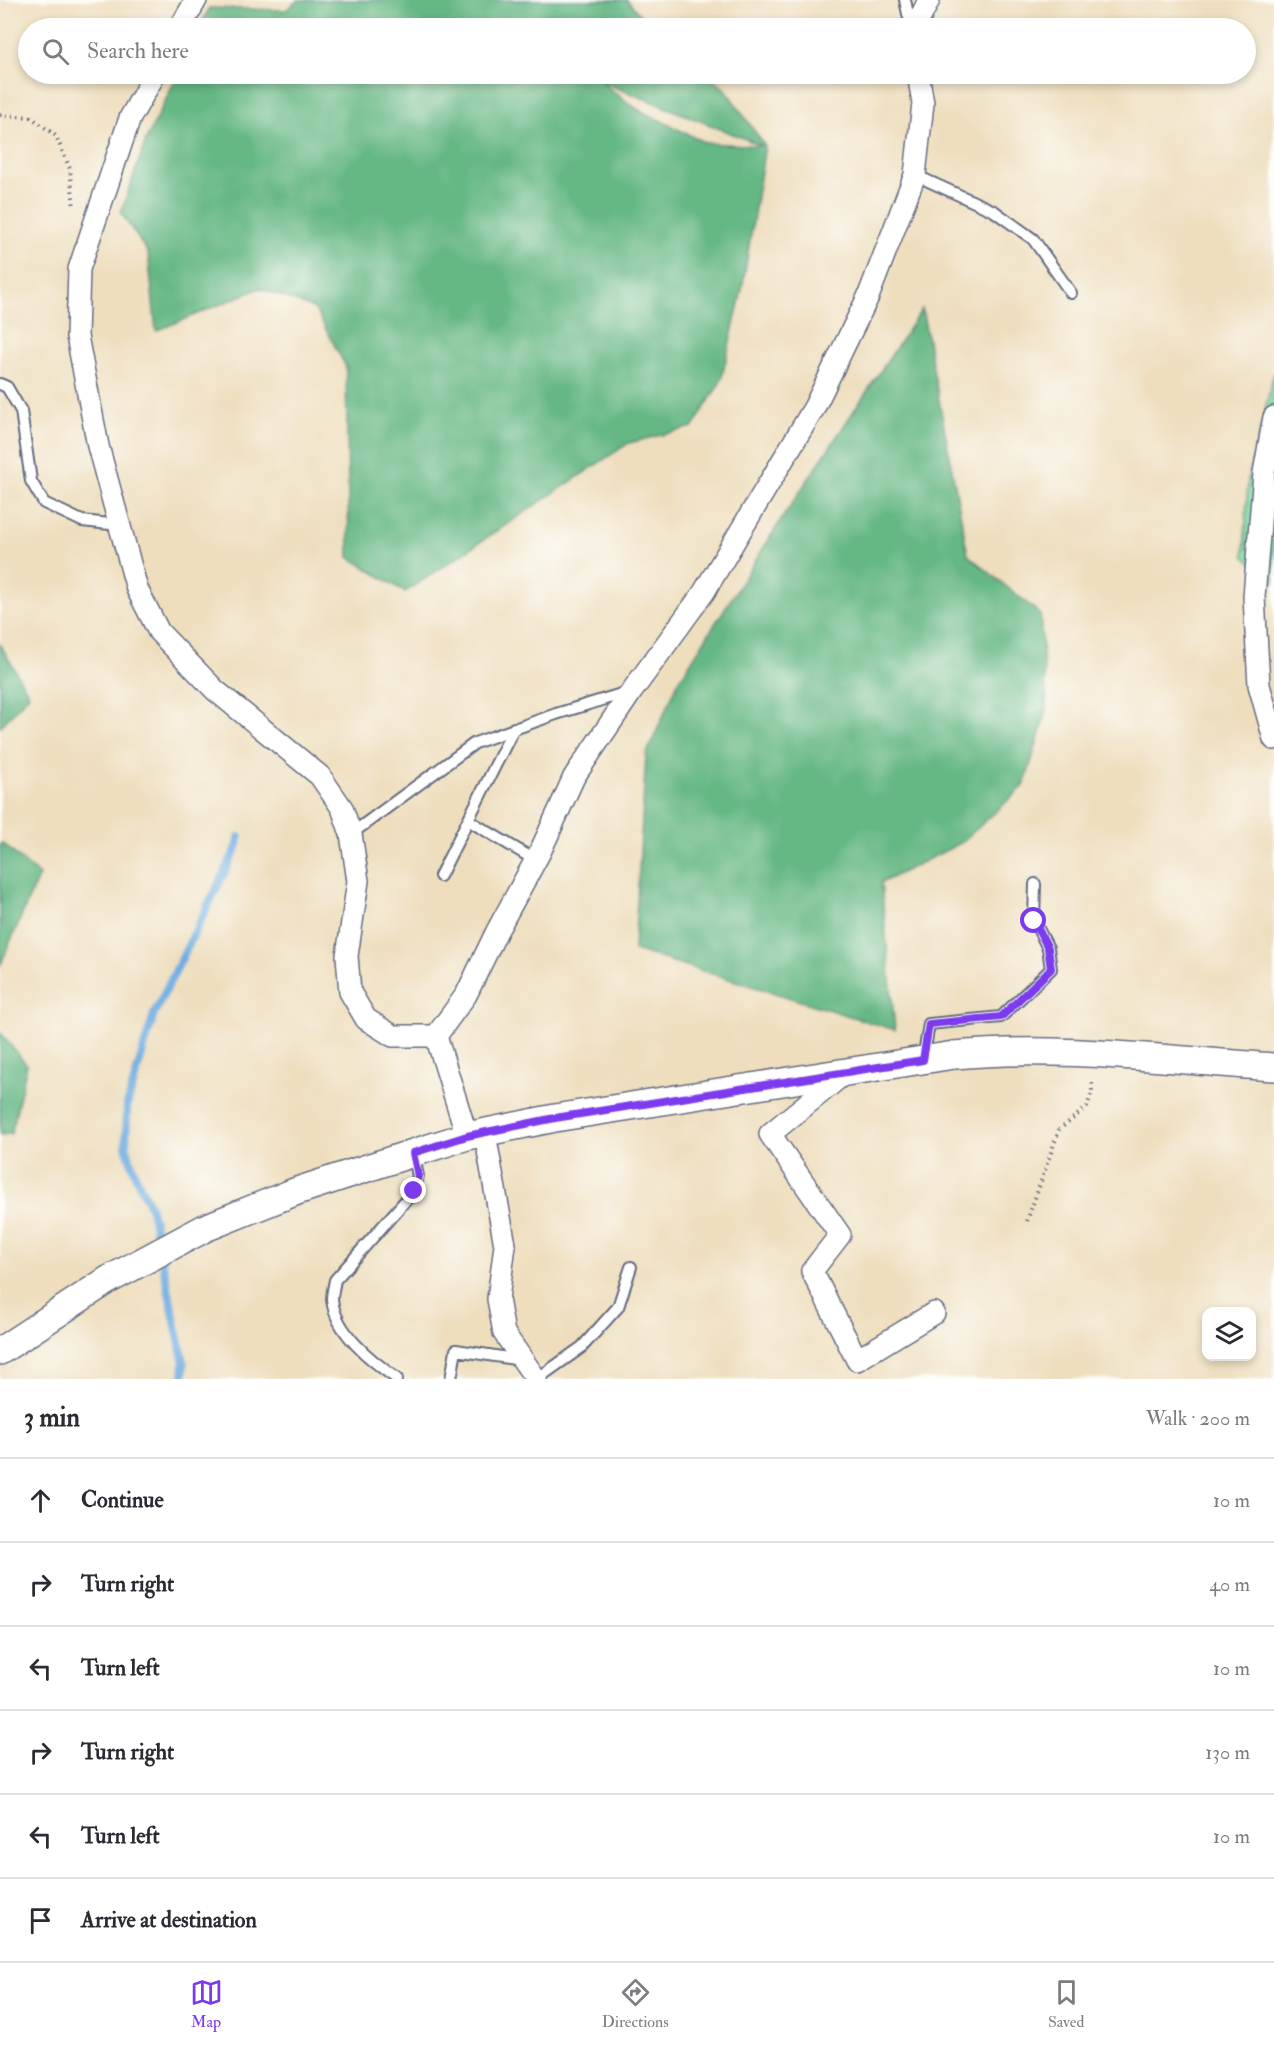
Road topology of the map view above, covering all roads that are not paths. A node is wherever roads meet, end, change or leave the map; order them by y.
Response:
1 (195, 0) edge
2 (905, 0) edge
3 (928, 0) edge
4 (185, 18) edge
5 (910, 18) edge
6 (918, 18) edge
7 (149, 84) edge
8 (920, 84) edge
9 (915, 175) junction
10 (1071, 293) dead end
11 (0, 384) edge
12 (1274, 417) edge
13 (119, 525) junction
14 (632, 691) junction
15 (514, 728) junction
16 (1274, 739) edge
17 (468, 820) junction
18 (351, 834) junction
19 (535, 860) junction
20 (440, 876) dead end
21 (1035, 884) dead end
22 (436, 1036) junction
23 (923, 1060) junction
24 (1274, 1067) edge
25 (846, 1072) junction
26 (476, 1135) junction
27 (413, 1153) junction
28 (631, 1267) dead end
29 (934, 1313) dead end
30 (0, 1351) edge
31 (523, 1360) junction
32 (397, 1379) edge
33 (451, 1379) edge
34 (537, 1379) edge

1 - 4 street
2 - 5 lane
3 - 6 street
7 - 13 street
8 - 9 street
9 - 10 lane
9 - 14 street
11 - 13 lane
12 - 16 street
13 - 18 street
14 - 15 lane
14 - 19 street
15 - 17 lane
15 - 18 lane
17 - 19 lane
17 - 20 lane
18 - 22 street
19 - 22 street
21 - 23 lane
22 - 26 street
23 - 24 street
23 - 25 street
25 - 26 street
25 - 29 street
26 - 27 street
26 - 31 street
27 - 30 street
27 - 32 lane
28 - 34 lane
31 - 33 lane
31 - 34 street

